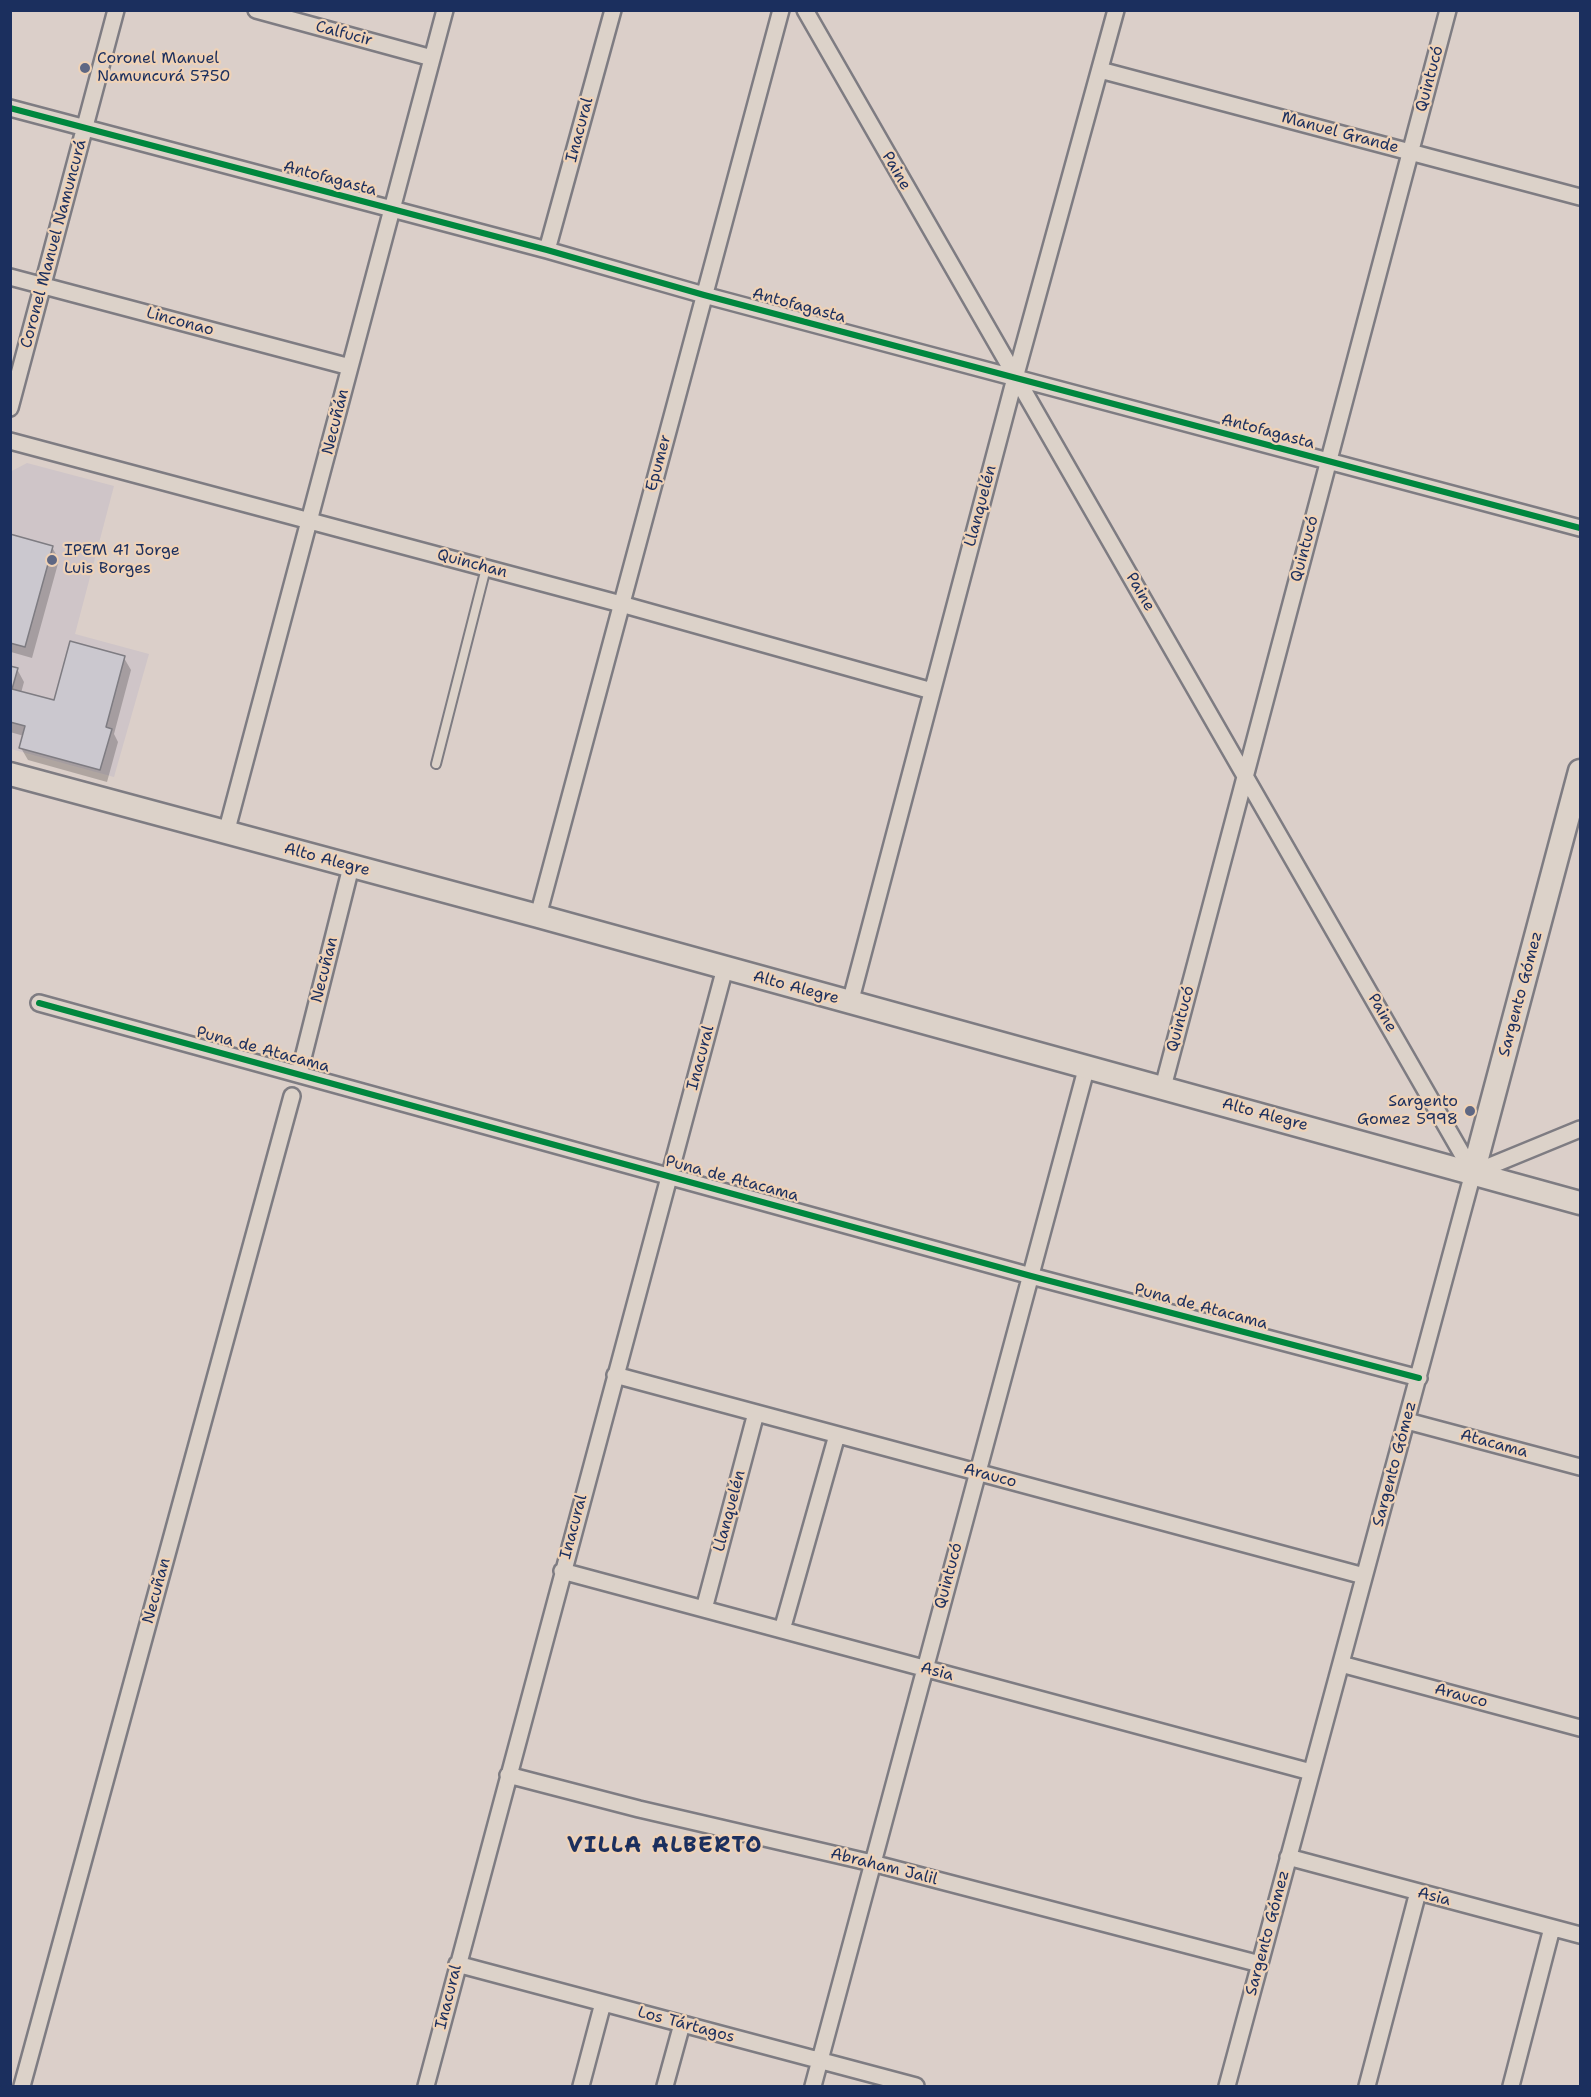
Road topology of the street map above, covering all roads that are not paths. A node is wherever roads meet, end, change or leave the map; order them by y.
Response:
1 (116, 10) edge
2 (256, 10) edge
3 (445, 10) edge
4 (613, 10) edge
5 (781, 10) edge
6 (805, 10) edge
7 (1116, 10) edge
8 (1448, 10) edge
9 (432, 58) junction
10 (1100, 70) junction
11 (10, 108) edge
12 (85, 128) junction
13 (1411, 151) junction
14 (1581, 197) edge
15 (393, 210) junction
16 (547, 250) junction
17 (10, 277) edge
18 (44, 286) junction
19 (704, 295) junction
20 (350, 367) junction
21 (1015, 378) junction
22 (10, 408) edge
23 (10, 441) edge
24 (1328, 462) junction
25 (311, 520) junction
26 (1581, 528) edge
27 (486, 568) junction
28 (621, 604) junction
29 (933, 691) junction
30 (436, 764) dead end
31 (1581, 771) edge
32 (1245, 773) junction
33 (10, 774) edge
34 (226, 833) junction
35 (351, 867) junction
36 (538, 916) junction
37 (725, 968) junction
38 (39, 1003) dead end
39 (850, 1003) junction
40 (1087, 1066) junction
41 (299, 1074) junction
42 (1163, 1087) junction
43 (292, 1096) dead end
44 (1581, 1129) edge
45 (1473, 1173) junction
46 (669, 1176) junction
47 (1581, 1203) edge
48 (1031, 1276) junction
49 (615, 1375) junction
50 (1419, 1378) junction
51 (756, 1413) junction
52 (1407, 1420) junction
53 (837, 1435) junction
54 (1581, 1467) edge
55 (977, 1472) junction
56 (562, 1571) junction
57 (1364, 1576) junction
58 (704, 1610) junction
59 (782, 1630) junction
60 (1341, 1664) junction
61 (924, 1668) junction
62 (1581, 1728) edge
63 (1311, 1772) junction
64 (508, 1775) junction
65 (1288, 1857) junction
66 (872, 1863) junction
67 (1418, 1892) junction
68 (1552, 1928) junction
69 (1581, 1935) edge
70 (457, 1964) junction
71 (1260, 1964) junction
72 (603, 2003) junction
73 (682, 2024) junction
74 (820, 2061) junction
75 (22, 2086) edge
76 (426, 2086) edge
77 (580, 2086) edge
78 (665, 2086) edge
79 (813, 2086) edge
80 (916, 2086) edge
81 (1227, 2086) edge
82 (1367, 2086) edge
83 (1511, 2086) edge

1 - 12 street, Coronel Manuel Namuncurá
2 - 9 street, Calfucir
3 - 9 street, Necuñán
4 - 16 street, Inacural
5 - 19 street, Epumer
6 - 21 street, Paine
7 - 10 street, Llanquelén
8 - 13 street, Quintucó
9 - 15 street, Necuñán
10 - 13 street, Manuel Grande
10 - 21 street, Llanquelén
11 - 12 street, Antofagasta
12 - 15 street, Antofagasta
12 - 18 street, Coronel Manuel Namuncurá
13 - 14 street, Manuel Grande
13 - 24 street, Quintucó
15 - 16 street, Antofagasta
15 - 20 street, Necuñán
16 - 19 street, Antofagasta
17 - 18 street, Linconao
18 - 20 street, Linconao
18 - 22 street, Coronel Manuel Namuncurá
19 - 21 street, Antofagasta
19 - 28 street, Epumer
20 - 25 street, Necuñán
21 - 24 street, Antofagasta
21 - 29 street, Llanquelén
21 - 32 street, Paine
23 - 25 street, Quinchan
24 - 26 street, Antofagasta
24 - 32 street, Quintucó
25 - 27 street, Quinchan
25 - 34 street, Necuñán
27 - 28 street, Quinchan
27 - 30 lane
28 - 29 street, Quinchan
28 - 36 street, Epumer
29 - 39 street, Llanquelén
31 - 45 main road, Sargento Gómez
32 - 42 street, Quintucó
32 - 45 street, Paine
33 - 34 main road, Alto Alegre
34 - 35 main road, Alto Alegre
35 - 36 main road, Alto Alegre
35 - 41 street, Necuñan
36 - 37 main road, Alto Alegre
37 - 39 main road, Alto Alegre
37 - 46 street, Inacural
38 - 41 street, Puna de Atacama
39 - 40 main road, Alto Alegre
40 - 42 main road, Alto Alegre
40 - 48 street, Quintucó
41 - 46 street, Puna de Atacama
42 - 45 main road, Alto Alegre
43 - 75 street, Necuñan
44 - 45 street
45 - 47 main road, Alto Alegre
45 - 50 street, Sargento Gómez
46 - 48 street, Puna de Atacama
46 - 49 street, Inacural
48 - 50 street, Puna de Atacama
48 - 55 street, Quintucó
49 - 51 street, Arauco
49 - 56 street, Inacural
50 - 52 street, Sargento Gómez
51 - 53 street, Arauco
51 - 58 street, Llanquelén
52 - 54 street, Atacama
52 - 57 street, Sargento Gómez
53 - 55 street, Arauco
53 - 59 street
55 - 57 street, Arauco
55 - 61 street, Quintucó
56 - 58 street, Asia
56 - 64 street, Inacural
57 - 60 street, Sargento Gómez
58 - 59 street, Asia
59 - 61 street, Asia
60 - 62 street, Arauco
60 - 63 street, Sargento Gómez
61 - 63 street, Asia
61 - 66 street, Quintucó
63 - 65 street, Sargento Gómez
64 - 66 street, Abraham Jalil
64 - 70 street, Inacural
65 - 67 street, Asia
65 - 71 street, Sargento Gómez
66 - 71 street, Abraham Jalil
66 - 74 street, Quintucó
67 - 68 street, Asia
67 - 82 street
68 - 69 street, Asia
68 - 83 street
70 - 72 street, Los Tártagos
70 - 76 street, Inacural
71 - 81 street, Sargento Gómez
72 - 73 street, Los Tártagos
72 - 77 street
73 - 74 street, Los Tártagos
73 - 78 street
74 - 79 street, Quintucó
74 - 80 street, Los Tártagos

